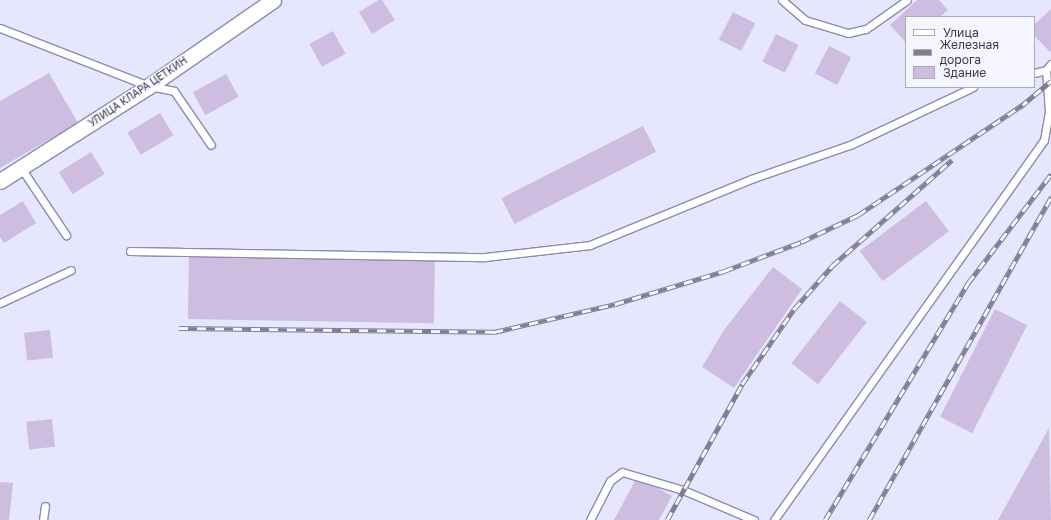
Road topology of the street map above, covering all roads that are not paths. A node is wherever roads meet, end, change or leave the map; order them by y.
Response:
1 (273, 0) edge
2 (782, 0) edge
3 (907, 0) edge
4 (0, 28) edge
5 (1051, 64) edge
6 (1046, 70) junction
7 (1035, 73) edge
8 (149, 86) junction
9 (972, 88) edge
10 (210, 145) dead end
11 (21, 168) junction
12 (0, 181) edge
13 (66, 236) dead end
14 (130, 252) dead end
15 (71, 270) dead end
16 (0, 303) edge
17 (45, 506) dead end
18 (43, 520) edge
19 (590, 520) edge
20 (754, 520) edge
21 (774, 520) edge

1 - 8 street, УЛИЦА КЛАРА ЦЕТКИН
2 - 3 lane
4 - 8 lane
5 - 6 lane
6 - 7 lane
6 - 21 lane
8 - 10 lane
8 - 11 street, УЛИЦА КЛАРА ЦЕТКИН
9 - 14 lane
11 - 12 street, УЛИЦА КЛАРА ЦЕТКИН
11 - 13 lane
15 - 16 lane
17 - 18 lane
19 - 20 lane

